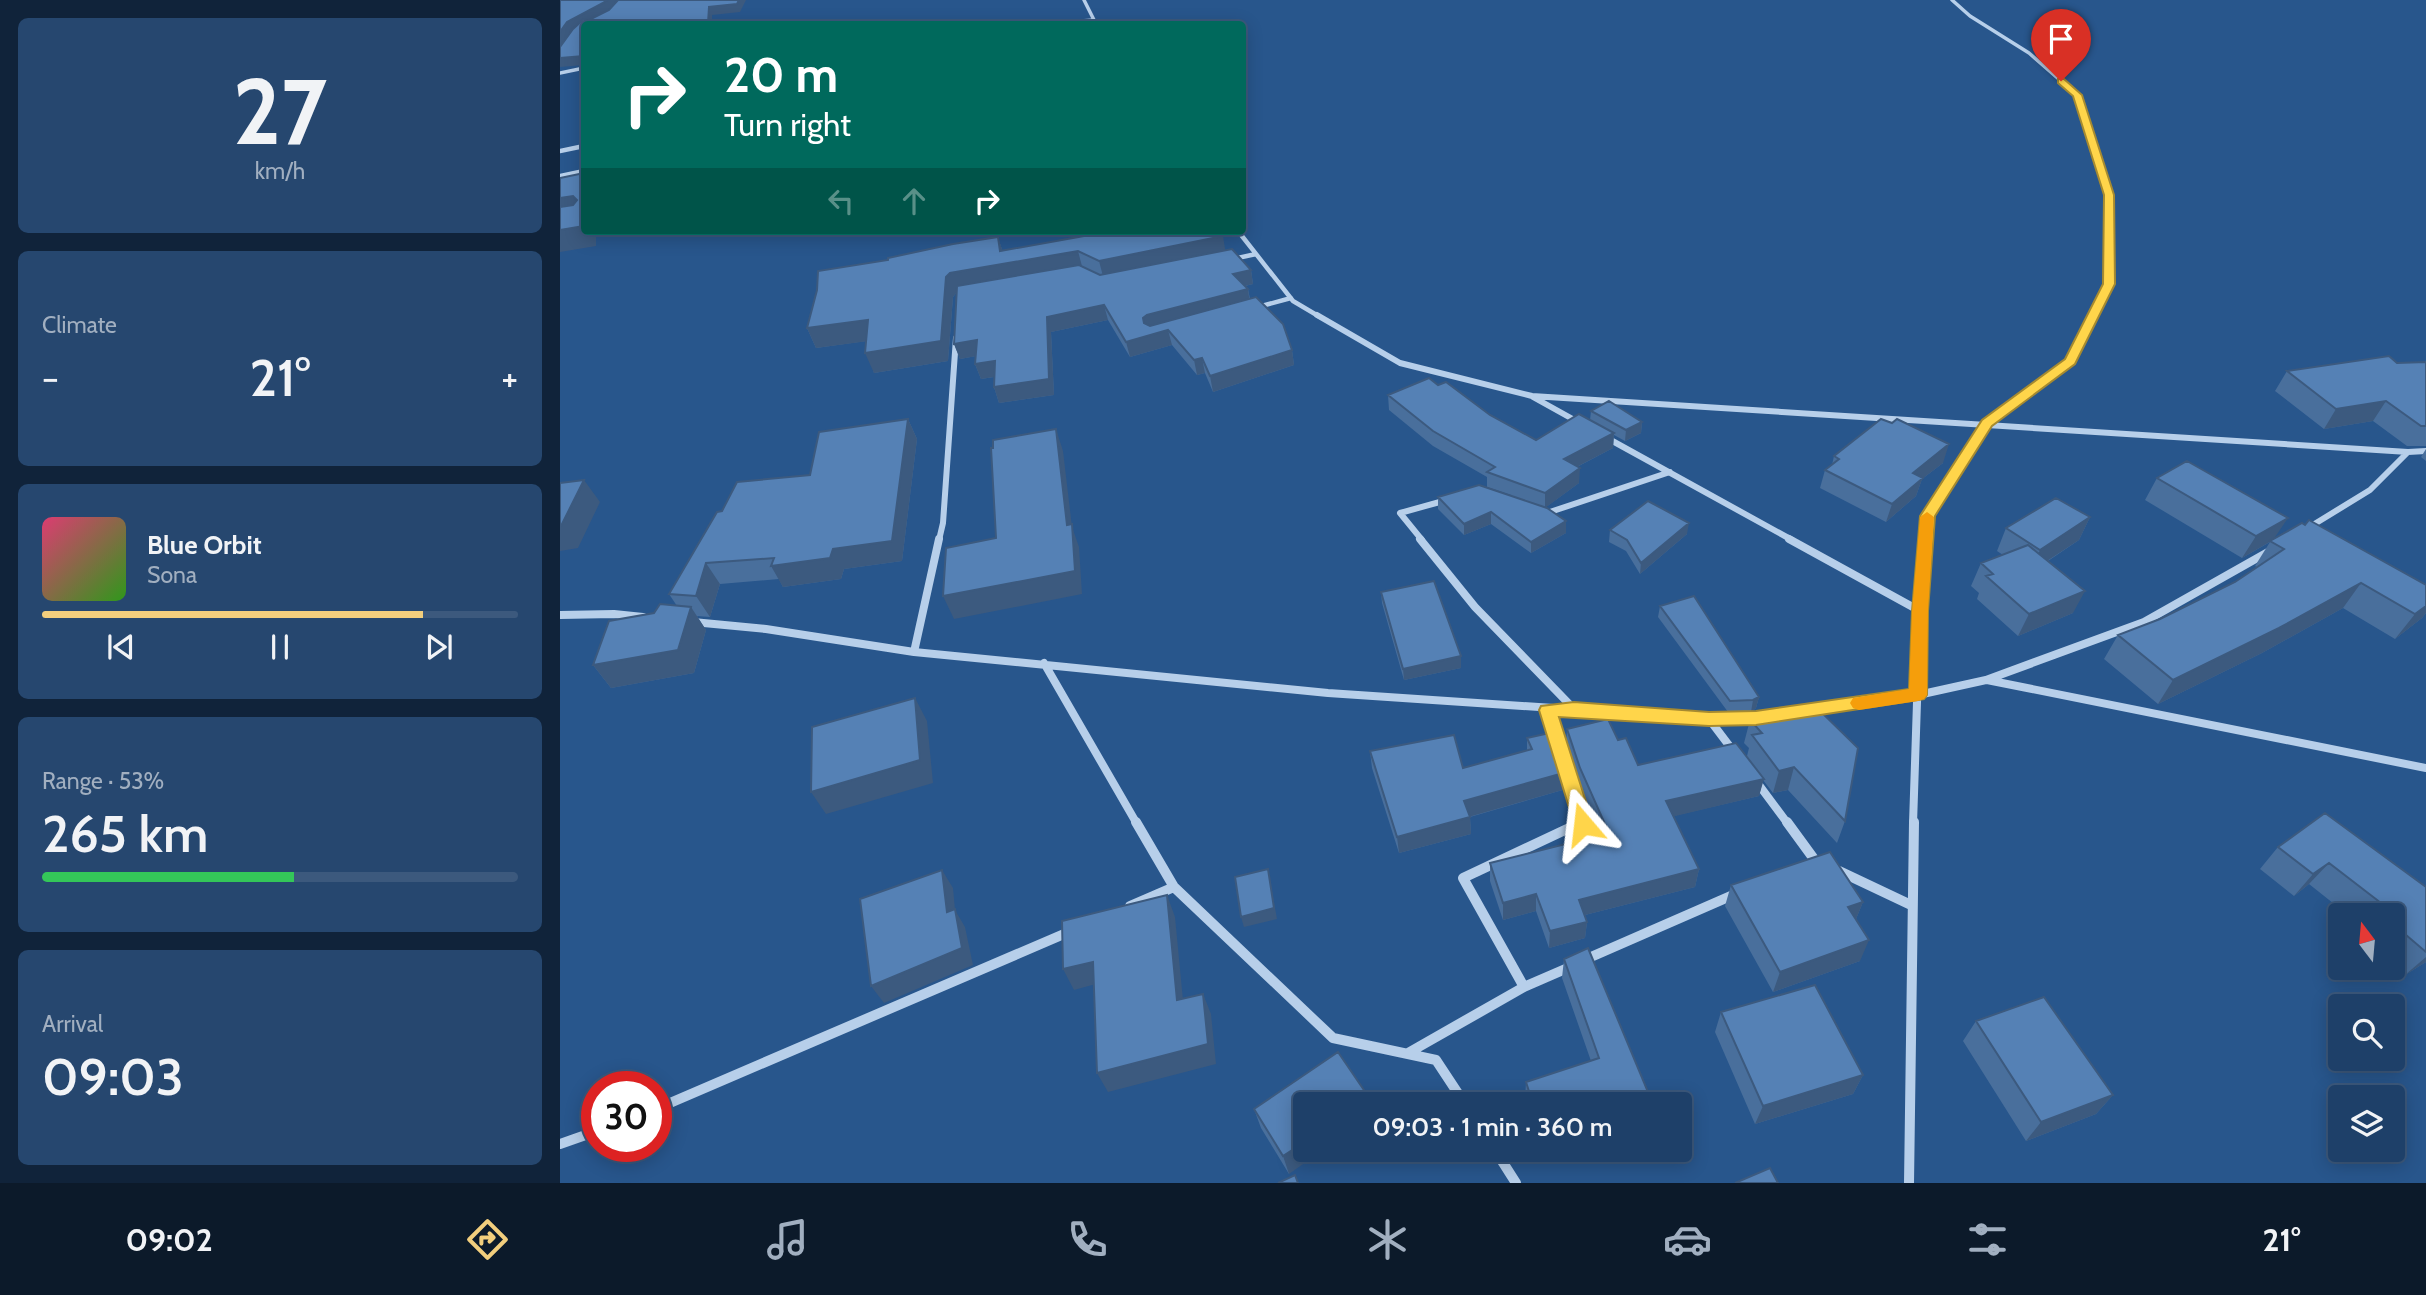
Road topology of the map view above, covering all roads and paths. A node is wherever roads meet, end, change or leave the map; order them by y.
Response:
1 (1084, 0) edge
2 (1952, 0) edge
3 (1094, 21) edge
4 (581, 69) edge
5 (560, 73) edge
6 (581, 147) edge
7 (560, 151) edge
8 (581, 172) edge
9 (560, 176) edge
10 (1241, 235) edge
11 (1256, 254) junction
12 (1231, 259) edge
13 (1291, 299) junction
14 (1253, 308) edge
15 (956, 334) edge
16 (1532, 397) junction
17 (1987, 423) junction
18 (1589, 428) edge
19 (1601, 435) edge
20 (2426, 451) edge
21 (2408, 452) junction
22 (1670, 472) junction
23 (1453, 498) edge
24 (1534, 510) edge
25 (2308, 528) junction
26 (2296, 535) edge
27 (2318, 535) edge
28 (2272, 550) edge
29 (1920, 611) junction
30 (560, 615) edge
31 (655, 618) edge
32 (683, 621) edge
33 (914, 652) junction
34 (1044, 663) junction
35 (1986, 680) junction
36 (1918, 695) junction
37 (1574, 709) junction
38 (1548, 710) junction
39 (1796, 712) edge
40 (1783, 714) edge
41 (1709, 719) junction
42 (1741, 762) edge
43 (2426, 768) edge
44 (1749, 773) edge
45 (1814, 859) junction
46 (1801, 865) edge
47 (1174, 887) junction
48 (1738, 892) edge
49 (1911, 905) junction
50 (1122, 909) edge
51 (1084, 926) edge
52 (1524, 987) junction
53 (1407, 1054) junction
54 (1457, 1092) edge
55 (672, 1102) edge
56 (581, 1136) edge
57 (560, 1144) edge
58 (1503, 1162) edge
59 (1517, 1183) edge
60 (1909, 1183) edge

1 - 3 street
2 - 17 street
4 - 5 street
6 - 7 street
8 - 9 street
10 - 11 street
11 - 12 street
11 - 13 street
13 - 14 street
13 - 16 street
15 - 33 street
16 - 17 street
16 - 18 street
17 - 21 street
17 - 29 street
19 - 22 street
20 - 21 street
21 - 25 street
22 - 24 street
22 - 29 street
23 - 37 street
25 - 26 street
25 - 27 street
28 - 35 street
29 - 36 street
30 - 31 street
32 - 33 street
33 - 34 street
34 - 38 street
34 - 47 street
35 - 36 street
35 - 43 street
36 - 39 street
36 - 49 street
37 - 38 street
37 - 41 street
38 - 52 street
40 - 41 street
41 - 42 street
44 - 45 street
45 - 46 street
45 - 49 street
47 - 50 street
47 - 53 street
48 - 52 street
49 - 60 street
51 - 55 street
52 - 53 street
53 - 54 street
56 - 57 street
58 - 59 street

